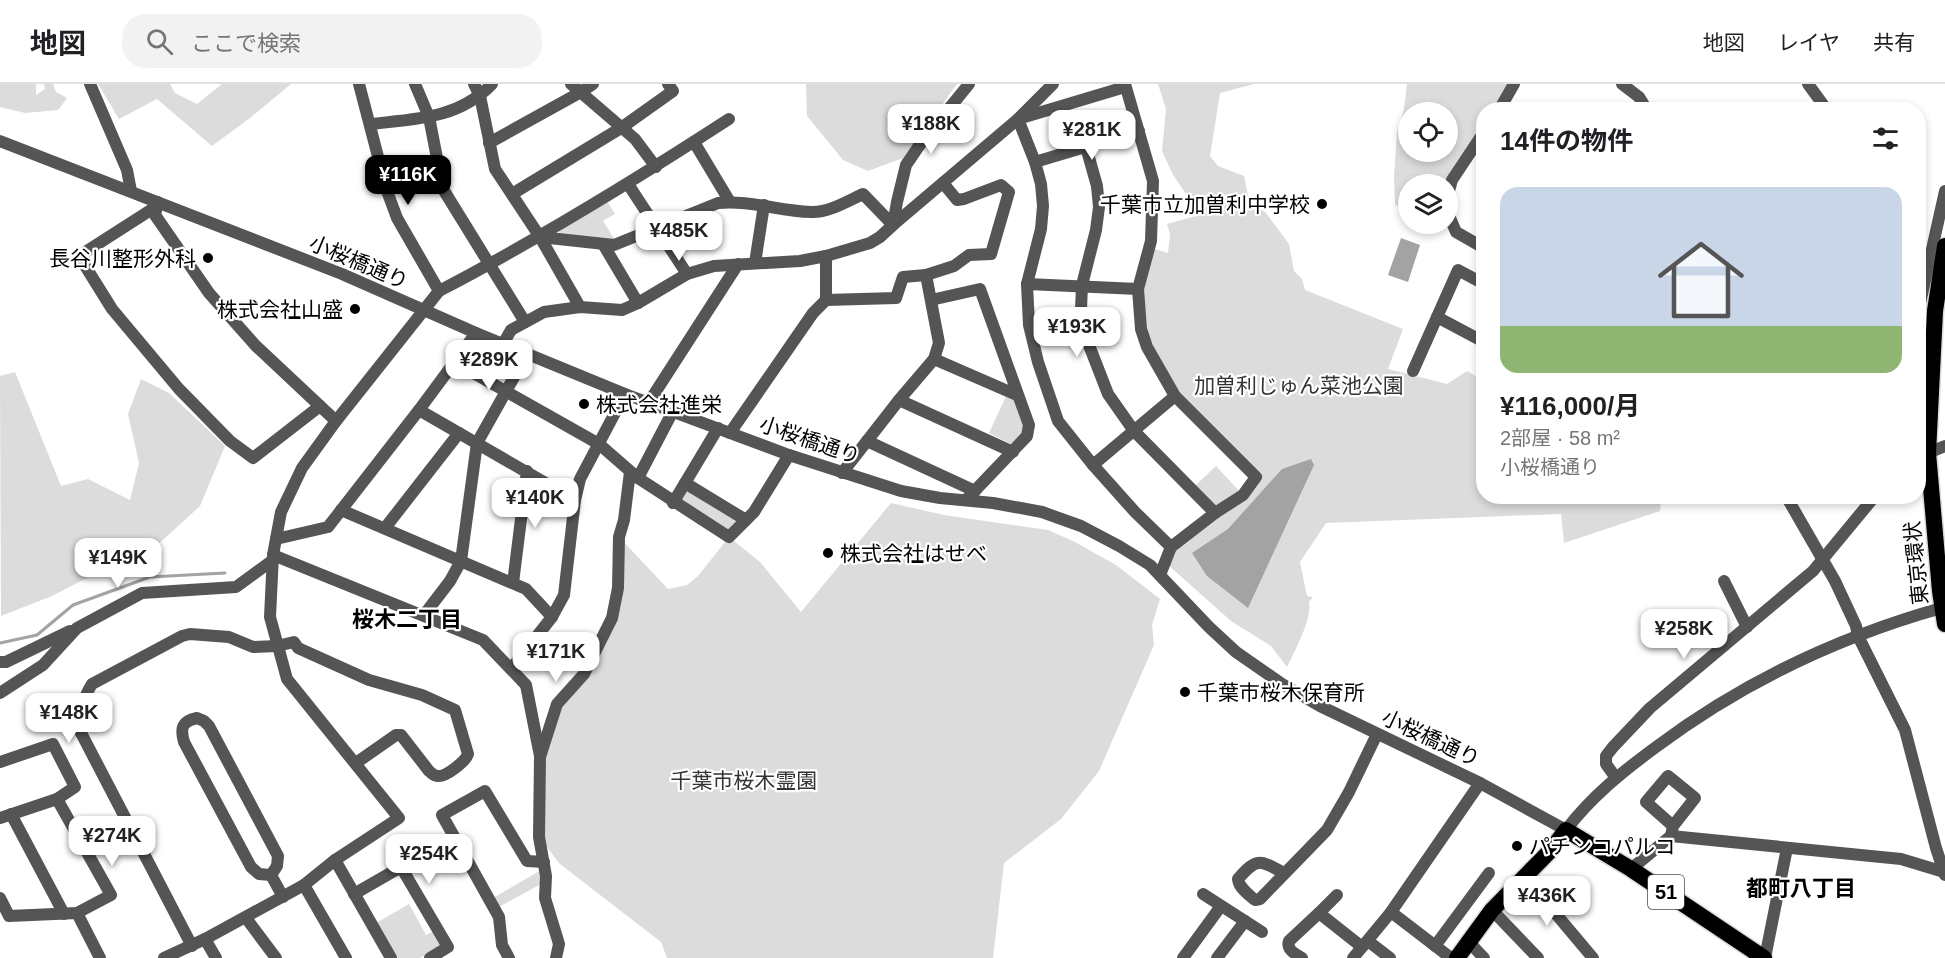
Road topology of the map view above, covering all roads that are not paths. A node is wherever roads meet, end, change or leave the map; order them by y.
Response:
1 (90, 84) edge
2 (360, 84) edge
3 (415, 84) edge
4 (474, 84) edge
5 (492, 84) edge
6 (571, 84) edge
7 (593, 84) edge
8 (668, 84) edge
9 (969, 84) edge
10 (1053, 84) edge
11 (1514, 84) edge
12 (1622, 84) edge
13 (1808, 84) edge
14 (1125, 85) edge
15 (581, 92) junction
16 (480, 96) junction
17 (1504, 102) edge
18 (1642, 102) edge
19 (1821, 102) edge
20 (429, 117) junction
21 (1018, 118) junction
22 (729, 119) dead end
23 (371, 124) junction
24 (621, 128) junction
25 (1139, 131) junction
26 (0, 141) edge
27 (694, 142) junction
28 (489, 143) junction
29 (1476, 144) edge
30 (1086, 147) junction
31 (1035, 162) junction
32 (656, 167) junction
33 (1456, 174) edge
34 (943, 183) junction
35 (628, 184) junction
36 (131, 191) junction
37 (1945, 191) edge
38 (512, 194) junction
39 (730, 202) junction
40 (158, 204) junction
41 (764, 205) junction
42 (893, 225) junction
43 (655, 228) junction
44 (1458, 233) edge
45 (540, 237) junction
46 (1476, 243) edge
47 (603, 244) junction
48 (1945, 246) edge
49 (826, 256) junction
50 (1926, 261) edge
51 (755, 262) junction
52 (491, 264) junction
53 (738, 264) junction
54 (687, 274) junction
55 (926, 275) junction
56 (1476, 280) edge
57 (1027, 284) junction
58 (1082, 285) junction
59 (1138, 289) junction
60 (439, 291) junction
61 (826, 300) junction
62 (931, 300) junction
63 (638, 303) junction
64 (580, 308) junction
65 (423, 310) junction
66 (1437, 317) junction
67 (525, 322) junction
68 (476, 333) junction
69 (1476, 338) edge
70 (502, 344) junction
71 (527, 354) junction
72 (934, 359) junction
73 (454, 362) junction
74 (1413, 371) dead end
75 (506, 392) junction
76 (625, 394) junction
77 (1017, 395) junction
78 (1175, 396) junction
79 (899, 400) junction
80 (649, 402) junction
81 (320, 406) junction
82 (419, 410) junction
83 (674, 411) junction
84 (336, 421) junction
85 (724, 431) junction
86 (1134, 431) junction
87 (459, 433) junction
88 (867, 441) junction
89 (477, 443) junction
90 (599, 444) junction
91 (1013, 452) junction
92 (1932, 452) edge
93 (789, 455) junction
94 (1094, 465) junction
95 (527, 471) junction
96 (842, 473) junction
97 (634, 475) junction
98 (685, 483) junction
99 (975, 491) junction
100 (575, 500) junction
101 (966, 500) junction
102 (673, 502) junction
103 (1791, 504) edge
104 (1868, 504) edge
105 (341, 510) junction
106 (1215, 513) junction
107 (746, 520) junction
108 (385, 528) junction
109 (276, 539) junction
110 (1171, 547) junction
111 (273, 557) junction
112 (1823, 560) junction
113 (461, 561) junction
114 (1160, 575) junction
115 (1724, 581) dead end
116 (513, 583) junction
117 (1944, 612) edge
118 (424, 615) junction
119 (552, 617) junction
120 (1747, 627) junction
121 (76, 628) junction
122 (1858, 636) junction
123 (277, 645) junction
124 (0, 662) edge
125 (511, 669) junction
126 (0, 693) edge
127 (1377, 734) junction
128 (540, 758) junction
129 (0, 762) edge
130 (356, 763) junction
131 (1616, 778) junction
132 (1480, 783) junction
133 (57, 799) junction
134 (5, 816) edge
135 (1566, 830) junction
136 (1787, 848) junction
137 (335, 860) junction
138 (544, 862) junction
139 (1631, 869) junction
140 (1284, 873) dead end
141 (1489, 873) dead end
142 (1944, 874) edge
143 (271, 875) junction
144 (1524, 876) junction
145 (304, 885) junction
146 (354, 894) junction
147 (1203, 894) dead end
148 (1337, 895) dead end
149 (283, 897) junction
150 (0, 898) edge
151 (1221, 906) junction
152 (1492, 910) junction
153 (1391, 912) junction
154 (1319, 913) junction
155 (71, 914) junction
156 (246, 918) junction
157 (1245, 921) junction
158 (1262, 932) dead end
159 (205, 939) junction
160 (1469, 942) junction
161 (1365, 944) junction
162 (192, 946) junction
163 (1435, 946) junction
164 (100, 958) edge
165 (164, 958) edge
166 (216, 958) edge
167 (276, 958) edge
168 (346, 958) edge
169 (391, 958) edge
170 (430, 958) edge
171 (509, 958) edge
172 (556, 958) edge
173 (1183, 958) edge
174 (1217, 958) edge
175 (1302, 958) edge
176 (1353, 958) edge
177 (1390, 958) edge
178 (1451, 958) edge
179 (1457, 958) edge
180 (1484, 958) edge
181 (1538, 958) edge
182 (1593, 958) edge
183 (1764, 958) edge

1 - 36 street
2 - 23 street
3 - 20 street
4 - 16 street
5 - 16 street
6 - 15 street
7 - 15 street
8 - 24 street
9 - 42 street
10 - 21 street
11 - 17 street
12 - 18 street
13 - 19 street
14 - 21 street
14 - 25 street
15 - 24 street
15 - 28 street
16 - 20 street
16 - 28 street
20 - 23 street
20 - 52 street
21 - 31 street
21 - 34 street
22 - 27 street
23 - 60 street
24 - 32 street
24 - 38 street
25 - 30 street
25 - 59 street
26 - 36 street, 小桜橋通り
27 - 32 street
27 - 39 street
28 - 38 street
29 - 33 street
30 - 31 street
30 - 58 street
31 - 57 street
32 - 35 street
34 - 42 street
34 - 55 street
35 - 43 street
35 - 45 street
36 - 40 street, 小桜橋通り
37 - 50 street
38 - 45 street
39 - 41 street
39 - 43 street
40 - 65 street, 小桜橋通り
40 - 81 street
40 - 81 street
41 - 42 street
41 - 51 street
42 - 49 street
43 - 47 street
43 - 54 street
44 - 46 street
45 - 47 street
45 - 52 street
45 - 64 street
47 - 63 street
48 - 92 highway, 東京環状
49 - 51 street
49 - 61 street
51 - 53 street
52 - 60 street
52 - 67 street
53 - 54 street
53 - 80 street
54 - 63 street
55 - 61 street
55 - 62 street
56 - 66 street
57 - 58 street
57 - 94 street
58 - 59 street
58 - 86 street
59 - 78 street
60 - 65 street
61 - 85 street
62 - 72 street
62 - 77 street
63 - 64 street
64 - 67 street
65 - 68 street, 小桜橋通り
65 - 84 street
66 - 69 street
66 - 74 street
67 - 70 street
68 - 70 street, 小桜橋通り
68 - 73 street
70 - 71 street, 小桜橋通り
71 - 75 street
71 - 76 street, 小桜橋通り
72 - 77 street
72 - 79 street
73 - 75 street
73 - 82 street
75 - 89 street
75 - 90 street
76 - 80 street, 小桜橋通り
76 - 90 street
77 - 91 street
78 - 86 street
78 - 106 street
79 - 88 street
79 - 91 street
80 - 83 street, 小桜橋通り
81 - 84 street
82 - 87 street
82 - 105 street
83 - 85 street, 小桜橋通り
83 - 97 street
84 - 109 street
85 - 93 street, 小桜橋通り
85 - 98 street
86 - 94 street
86 - 106 street
87 - 89 street
87 - 108 street
88 - 96 street
88 - 99 street
89 - 95 street
89 - 113 street
90 - 97 street
90 - 100 street
91 - 99 street
92 - 117 highway, 東京環状
93 - 96 street, 小桜橋通り
93 - 107 street
94 - 110 street
95 - 100 street
95 - 116 street
96 - 101 street, 小桜橋通り
97 - 102 street
97 - 128 street
98 - 102 street
98 - 107 street
99 - 101 street
100 - 119 street
101 - 114 street, 小桜橋通り
102 - 107 street
103 - 112 street
104 - 112 street
105 - 108 street
105 - 109 street
106 - 110 street
108 - 113 street
109 - 111 street
110 - 114 street
111 - 118 street
111 - 121 street
111 - 123 street
112 - 120 street
112 - 122 street
113 - 116 street
113 - 118 street
114 - 127 street, 小桜橋通り
115 - 120 street
116 - 119 street
117 - 122 street
118 - 125 street
119 - 125 street
120 - 131 street
121 - 124 street
121 - 126 street
122 - 131 street
122 - 142 street
123 - 130 street
123 - 130 street
123 - 162 street
125 - 128 street
127 - 132 street, 小桜橋通り
127 - 140 street
128 - 138 street
129 - 133 street
130 - 137 street
131 - 135 street
132 - 135 street, 小桜橋通り
132 - 153 street
133 - 134 street
133 - 155 street
134 - 155 street
135 - 139 highway, 51
135 - 144 highway
136 - 139 street
136 - 142 street
136 - 183 street
137 - 145 street
137 - 146 street
138 - 171 street
138 - 172 street
139 - 183 highway, 51
141 - 163 street
143 - 143 street
143 - 149 street
144 - 152 highway
144 - 182 street
145 - 149 street
145 - 168 street
146 - 169 street
146 - 170 street
147 - 151 street
148 - 154 street
149 - 156 street
150 - 155 street
151 - 157 street
151 - 173 street
152 - 160 highway
152 - 181 street
153 - 161 street
153 - 163 street
154 - 161 street
154 - 175 street
155 - 164 street
156 - 159 street
156 - 167 street
157 - 158 street
157 - 174 street
159 - 162 street
159 - 166 street
160 - 179 highway
160 - 180 street
161 - 176 street
161 - 177 street
162 - 165 street
163 - 178 street

